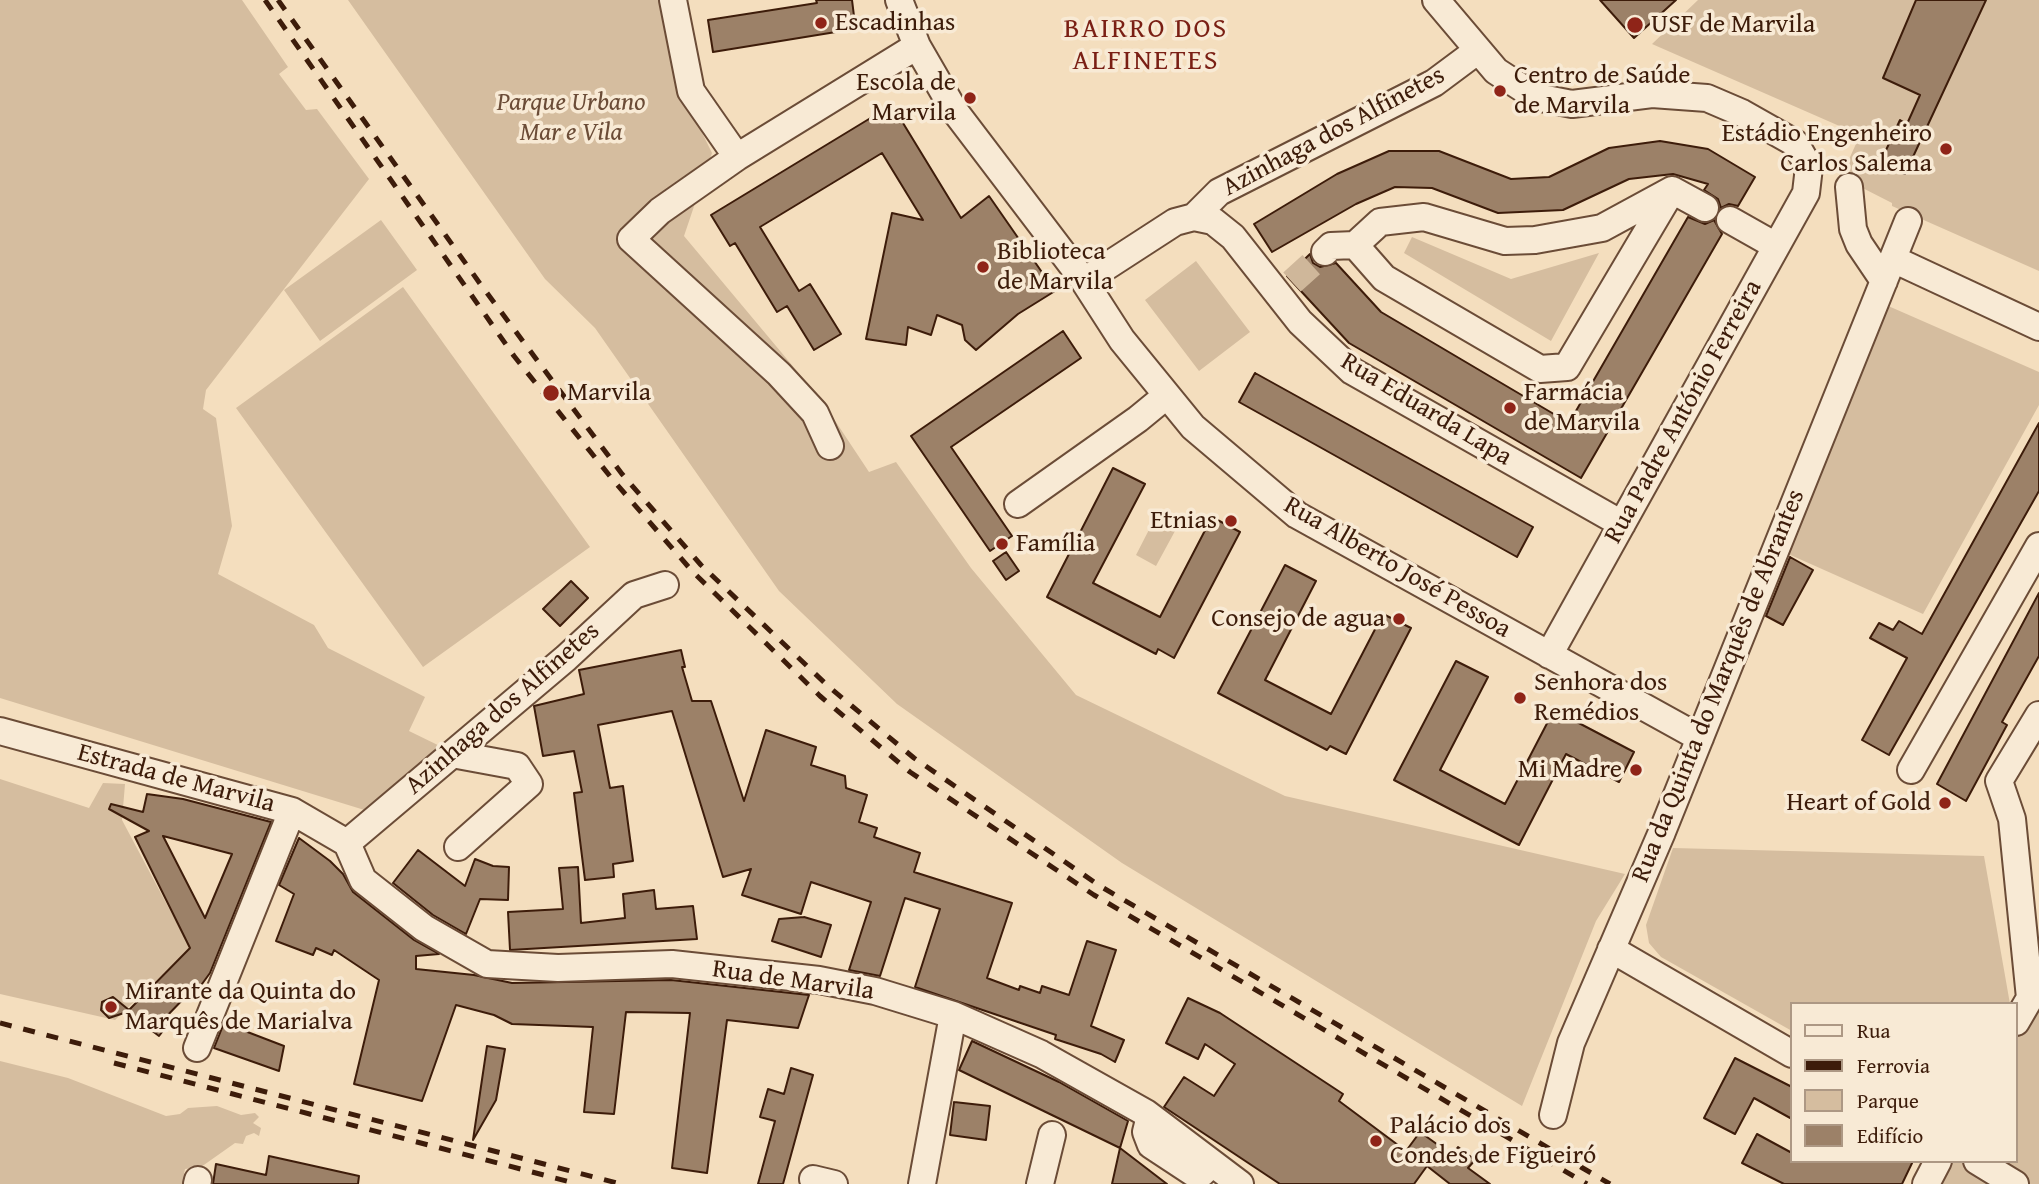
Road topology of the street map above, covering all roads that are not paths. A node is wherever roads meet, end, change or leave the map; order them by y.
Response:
1 (673, 0) edge
2 (899, 0) edge
3 (1436, 0) edge
4 (917, 46) junction
5 (1477, 51) junction
6 (737, 157) junction
7 (1849, 187) dead end
8 (1671, 190) junction
9 (1705, 208) dead end
10 (1194, 217) junction
11 (1730, 220) dead end
12 (1908, 221) dead end
13 (1355, 245) junction
14 (1776, 246) junction
15 (1325, 252) tunnel mouth
16 (1888, 270) junction
17 (1084, 281) junction
18 (2039, 327) edge
19 (1166, 396) junction
20 (830, 446) dead end
21 (1018, 503) dead end
22 (1622, 524) junction
23 (2039, 545) edge
24 (665, 585) dead end
25 (1549, 655) junction
26 (2039, 715) edge
27 (0, 731) edge
28 (1700, 738) junction
29 (452, 754) junction
30 (1911, 770) dead end
31 (292, 811) junction
32 (347, 843) junction
33 (458, 847) dead end
34 (1611, 949) junction
35 (953, 1014) junction
36 (2018, 1019) edge
37 (197, 1048) dead end
38 (1790, 1053) edge
39 (1553, 1115) dead end
40 (1052, 1135) dead end
41 (1937, 1163) edge
42 (1980, 1163) edge
43 (922, 1184) edge
44 (1040, 1184) edge
45 (1240, 1184) edge
46 (1926, 1184) edge
47 (2015, 1184) edge

1 - 6 street
2 - 4 street, Rua Alberto José Pessoa
3 - 5 street
4 - 6 street
4 - 17 street, Rua Alberto José Pessoa
5 - 10 street, Azinhaga dos Alfinetes
5 - 14 street, Rua Padre António Ferreira
6 - 20 street
7 - 16 street
8 - 9 street
8 - 13 street
8 - 13 street
10 - 17 street
10 - 22 street, Rua Eduarda Lapa
11 - 14 street
12 - 16 street, Rua da Quinta do Marquês de Abrantes
13 - 15 street
14 - 22 street, Rua Padre António Ferreira
16 - 18 street
16 - 28 street, Rua da Quinta do Marquês de Abrantes
17 - 19 street, Rua Alberto José Pessoa
19 - 21 street
19 - 25 street, Rua Alberto José Pessoa
22 - 25 street, Rua Padre António Ferreira
23 - 30 street
24 - 29 street, Azinhaga dos Alfinetes
25 - 28 street, Rua Alberto José Pessoa
26 - 36 street
27 - 31 street, Estrada de Marvila
28 - 34 street, Rua da Quinta do Marquês de Abrantes
29 - 32 street, Azinhaga dos Alfinetes
29 - 33 street
31 - 32 street, Estrada de Marvila
31 - 37 street
32 - 35 street, Rua de Marvila
34 - 38 street
34 - 39 street, Rua da Quinta do Marquês de Abrantes
35 - 43 street
35 - 45 street, Rua de Marvila
40 - 44 street
41 - 46 street
42 - 47 street

